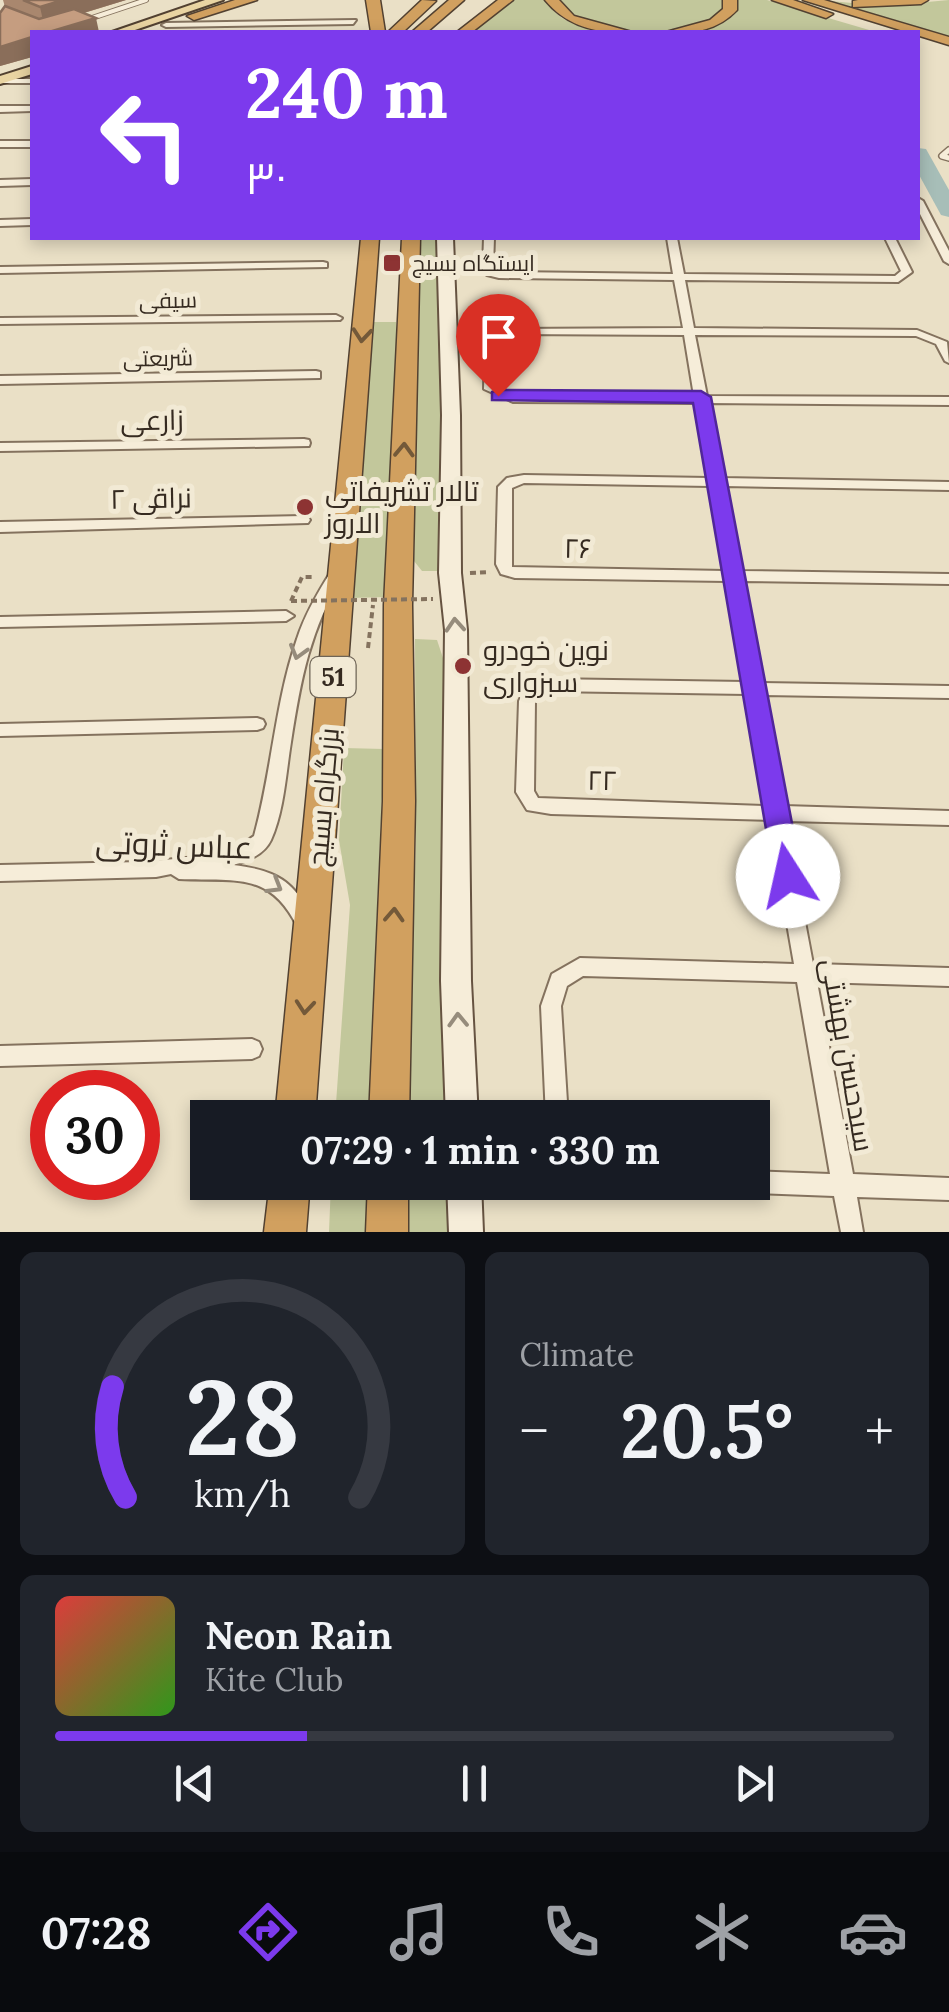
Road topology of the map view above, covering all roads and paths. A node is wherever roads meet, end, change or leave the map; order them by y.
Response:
1 (146, 0) edge
2 (217, 0) edge
3 (236, 0) edge
4 (250, 0) edge
5 (430, 0) edge
6 (456, 0) edge
7 (482, 0) edge
8 (506, 0) edge
9 (552, 0) edge
10 (730, 0) edge
11 (779, 0) edge
12 (810, 0) edge
13 (829, 0) edge
14 (921, 0) edge
15 (366, 2) edge
16 (194, 16) junction
17 (353, 22) dead end
18 (76, 23) edge
19 (166, 25) junction
20 (376, 25) edge
21 (124, 30) edge
22 (149, 30) edge
23 (397, 30) edge
24 (422, 30) edge
25 (444, 30) edge
26 (467, 30) edge
27 (617, 30) edge
28 (682, 30) edge
29 (881, 30) edge
30 (912, 30) edge
31 (920, 32) edge
32 (949, 41) edge
33 (920, 43) edge
34 (920, 50) edge
35 (949, 54) edge
36 (30, 61) edge
37 (0, 71) edge
38 (30, 71) edge
39 (0, 81) edge
40 (30, 81) edge
41 (30, 109) edge
42 (0, 110) edge
43 (0, 144) edge
44 (30, 144) edge
45 (949, 150) edge
46 (949, 158) edge
47 (30, 182) edge
48 (0, 183) edge
49 (920, 205) edge
50 (0, 222) edge
51 (30, 222) edge
52 (920, 228) edge
53 (932, 228) junction
54 (370, 240) edge
55 (411, 240) edge
56 (445, 240) edge
57 (489, 240) edge
58 (672, 240) edge
59 (891, 240) edge
60 (949, 261) edge
61 (323, 265) dead end
62 (0, 270) edge
63 (679, 276) junction
64 (336, 318) dead end
65 (0, 322) edge
66 (689, 332) junction
67 (949, 358) edge
68 (316, 375) dead end
69 (0, 380) edge
70 (701, 397) junction
71 (949, 401) edge
72 (304, 443) dead end
73 (0, 447) edge
74 (717, 482) junction
75 (949, 486) edge
76 (304, 520) dead end
77 (0, 527) edge
78 (342, 566) junction
79 (734, 575) junction
80 (315, 578) dead end
81 (949, 579) edge
82 (432, 599) dead end
83 (373, 600) junction
84 (289, 609) junction
85 (0, 622) edge
86 (368, 648) dead end
87 (754, 688) junction
88 (949, 692) edge
89 (257, 724) dead end
90 (0, 730) edge
91 (776, 812) junction
92 (949, 818) edge
93 (146, 868) junction
94 (0, 873) edge
95 (310, 939) junction
96 (805, 971) junction
97 (949, 977) edge
98 (252, 1050) dead end
99 (0, 1056) edge
100 (297, 1100) edge
101 (390, 1100) edge
102 (461, 1100) edge
103 (555, 1100) edge
104 (770, 1182) edge
105 (843, 1184) junction
106 (949, 1189) edge
107 (289, 1200) edge
108 (388, 1200) edge
109 (465, 1200) edge
110 (286, 1232) edge
111 (387, 1232) edge
112 (466, 1232) edge
113 (852, 1232) edge

1 - 18 lane
2 - 21 main road
3 - 16 main road
4 - 16 highway
5 - 23 highway
6 - 24 highway
7 - 25 highway
8 - 26 highway
9 - 27 highway
10 - 28 highway
11 - 29 highway
12 - 30 highway
13 - 14 highway
15 - 20 highway
16 - 19 main road
17 - 19 street
19 - 22 main road
31 - 32 highway
33 - 35 highway
34 - 35 highway
36 - 37 main road
38 - 39 main road
39 - 40 street
41 - 42 street
43 - 44 street
45 - 46 lane
47 - 48 street
49 - 53 street
50 - 51 street
52 - 53 street
53 - 60 street
54 -> 78 highway, بزرگراه بسیج / 51
101 -> 55 highway
102 -> 56 main road
57 - 63 street
58 - 63 street, سیدحسن بهشتی
59 - 63 street
61 - 62 street
63 - 66 street, سیدحسن بهشتی
64 - 65 street, سیفی
66 - 67 street
66 - 70 street, سیدحسن بهشتی
66 - 70 street
68 - 69 street, شریعتی
70 - 71 street
70 - 74 street, سیدحسن بهشتی
72 - 73 street, زارعی
74 - 75 street
74 - 79 street, سیدحسن بهشتی
74 - 79 street, ۲۶
76 - 77 street, نراقی ۲
78 -> 93 street
78 - 95 highway, بزرگراه بسیج / 51
79 - 81 street
79 - 87 street, سیدحسن بهشتی
80 - 84 path
82 - 83 path, bridge
83 - 84 path, bridge
83 - 86 path
84 - 85 street
87 - 88 street
87 - 91 street, سیدحسن بهشتی
87 - 91 street, ۲۲
89 - 90 street
91 - 92 street
91 - 96 street, سیدحسن بهشتی
93 - 94 street, عباس ثروتی
93 -> 95 street, عباس ثروتی
95 -> 100 highway, بزرگراه بسیج / 51
96 - 97 street
96 - 103 street
96 - 105 street, سیدحسن بهشتی
98 - 99 street
104 - 105 street
105 - 106 street
105 - 113 street, سیدحسن بهشتی
107 - 110 highway
108 - 111 highway
109 - 112 main road

